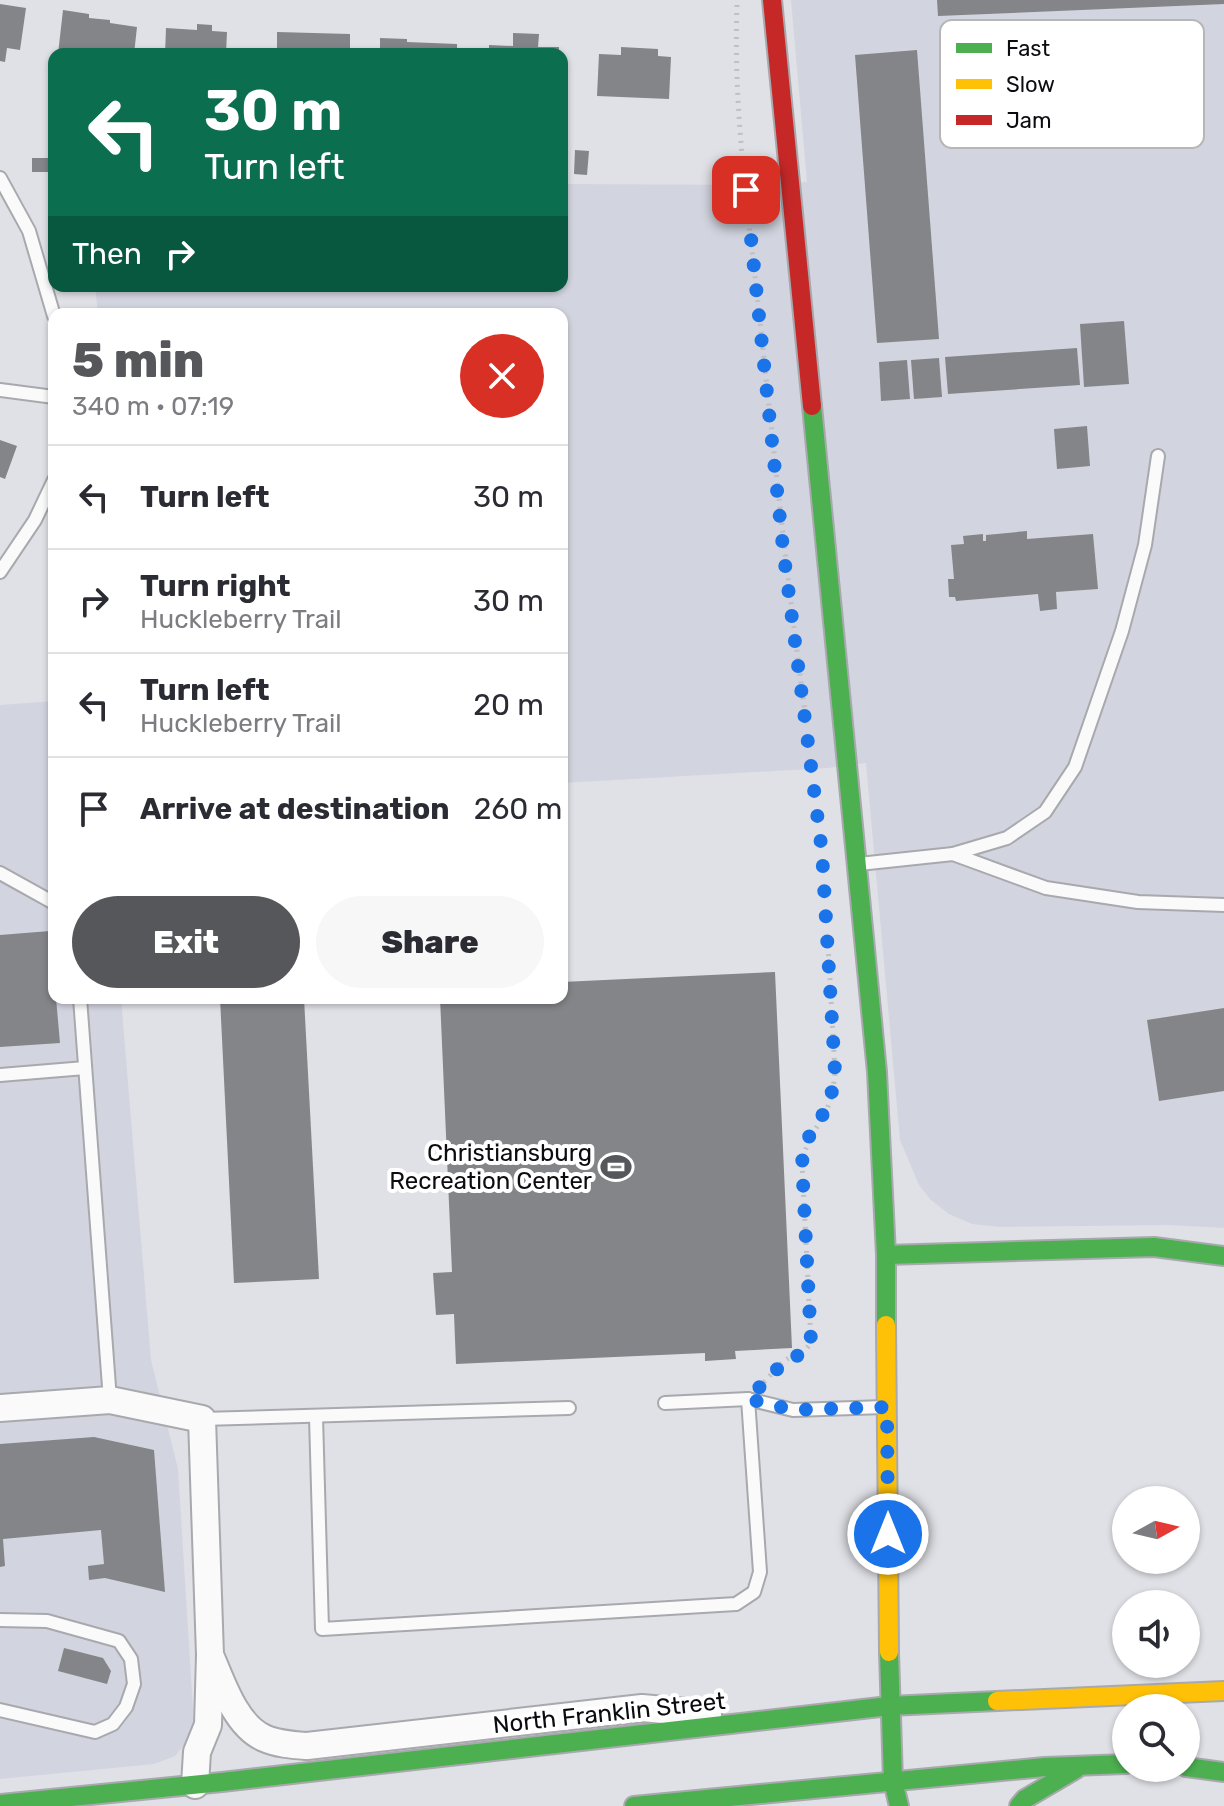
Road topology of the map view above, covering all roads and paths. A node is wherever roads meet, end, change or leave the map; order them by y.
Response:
1 (737, 0) edge
2 (772, 0) edge
3 (0, 178) edge
4 (52, 308) edge
5 (0, 390) edge
6 (48, 396) edge
7 (1158, 456) dead end
8 (48, 493) edge
9 (0, 572) edge
10 (809, 742) dead end
11 (953, 854) junction
12 (856, 865) junction
13 (0, 873) edge
14 (48, 900) edge
15 (1224, 905) edge
16 (828, 936) dead end
17 (80, 1004) edge
18 (85, 1068) junction
19 (0, 1075) edge
20 (886, 1255) junction
21 (1224, 1256) edge
22 (748, 1399) junction
23 (110, 1400) junction
24 (665, 1403) dead end
25 (887, 1407) junction
26 (0, 1408) edge
27 (569, 1408) dead end
28 (316, 1417) junction
29 (202, 1419) junction
30 (0, 1620) edge
31 (210, 1655) junction
32 (1224, 1691) edge
33 (889, 1706) junction
34 (0, 1710) edge
35 (767, 1720) junction
36 (504, 1749) junction
37 (1086, 1764) junction
38 (1112, 1764) edge
39 (1200, 1769) edge
40 (1224, 1772) edge
41 (436, 1777) dead end
42 (893, 1781) junction
43 (195, 1785) junction
44 (0, 1804) edge
45 (634, 1806) edge
46 (899, 1806) edge
47 (1019, 1806) edge

1 - 10 path
2 - 12 main road
3 - 4 lane
5 - 6 lane
7 - 11 lane
8 - 9 lane
11 - 12 lane
11 - 15 lane
12 - 20 main road
13 - 14 lane
16 - 22 path
17 - 18 lane
18 - 19 lane
18 - 23 lane
20 - 21 main road
20 - 25 main road
22 - 24 lane
22 - 25 lane
22 - 28 lane
23 - 26 street
23 - 29 street
25 - 33 main road
27 - 28 lane
28 - 29 lane
29 - 31 street
30 - 34 lane
31 - 35 street
31 - 43 street
32 - 33 main road, North Franklin Street
33 - 35 main road, North Franklin Street
33 - 42 main road
35 - 36 main road, North Franklin Street
36 - 41 main road
36 - 43 main road, North Franklin Street
37 - 38 main road
37 - 42 main road
37 - 47 main road
39 - 40 main road
42 - 45 main road
42 - 46 main road
43 - 44 main road, North Franklin Street

